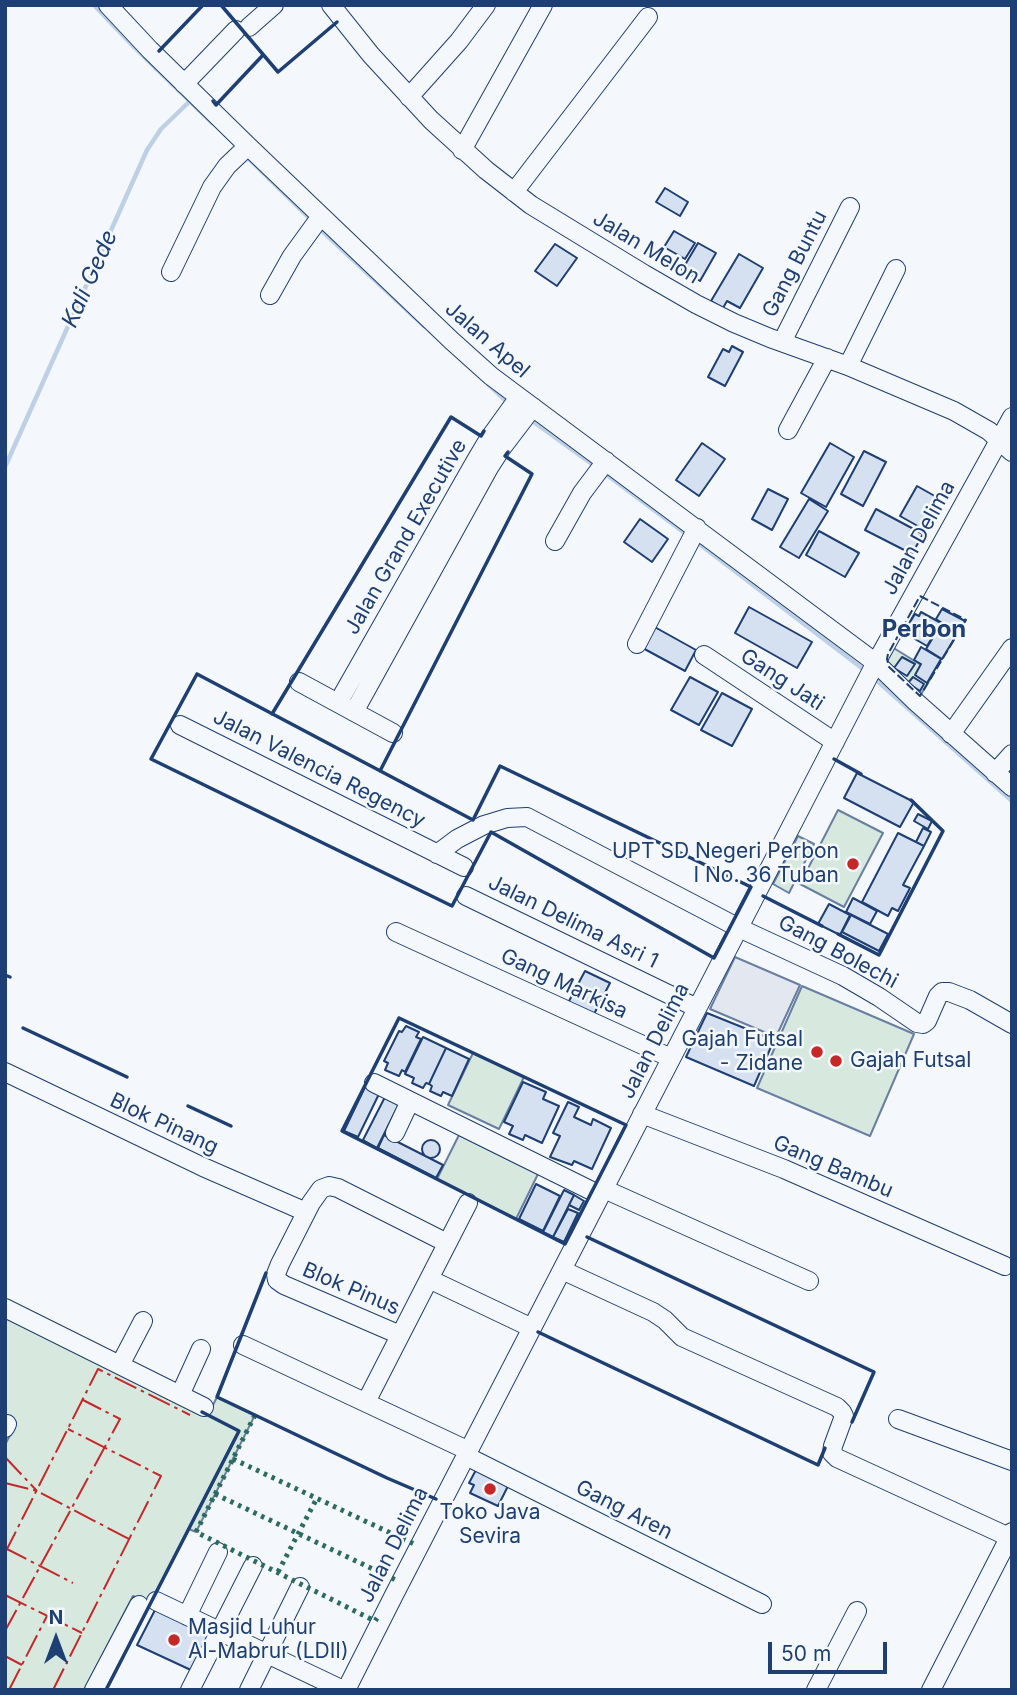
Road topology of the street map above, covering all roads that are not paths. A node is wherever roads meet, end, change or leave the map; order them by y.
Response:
1 (108, 5) edge
2 (274, 5) edge
3 (331, 5) edge
4 (486, 5) edge
5 (543, 5) edge
6 (648, 17) dead end
7 (184, 84) junction
8 (409, 97) junction
9 (248, 146) junction
10 (462, 150) junction
11 (514, 192) junction
12 (850, 207) dead end
13 (321, 216) junction
14 (896, 269) dead end
15 (171, 272) dead end
16 (270, 295) dead end
17 (782, 342) junction
18 (827, 358) junction
19 (848, 366) junction
20 (526, 402) junction
21 (1012, 417) edge
22 (788, 430) dead end
23 (1005, 446) edge
24 (601, 467) junction
25 (697, 528) junction
26 (555, 541) dead end
27 (637, 644) dead end
28 (1012, 648) edge
29 (704, 656) dead end
30 (871, 672) junction
31 (299, 682) dead end
32 (346, 708) junction
33 (180, 724) dead end
34 (393, 733) dead end
35 (951, 734) junction
36 (835, 742) junction
37 (1012, 754) edge
38 (995, 773) junction
39 (1012, 787) edge
40 (437, 854) junction
41 (464, 867) dead end
42 (466, 896) dead end
43 (739, 928) junction
44 (396, 932) dead end
45 (697, 1007) junction
46 (1012, 1024) edge
47 (671, 1058) junction
48 (5, 1072) edge
49 (374, 1083) dead end
50 (410, 1101) junction
51 (642, 1114) junction
52 (395, 1133) dead end
53 (602, 1192) junction
54 (468, 1203) dead end
55 (306, 1212) junction
56 (447, 1243) junction
57 (1005, 1266) dead end
58 (562, 1270) junction
59 (429, 1279) junction
60 (809, 1281) dead end
61 (5, 1308) edge
62 (143, 1321) dead end
63 (532, 1328) junction
64 (400, 1335) junction
65 (243, 1345) dead end
66 (201, 1349) dead end
67 (120, 1365) junction
68 (180, 1395) junction
69 (366, 1402) junction
70 (204, 1407) dead end
71 (898, 1419) dead end
72 (467, 1454) junction
73 (1012, 1461) edge
74 (1010, 1535) edge
75 (218, 1552) dead end
76 (253, 1566) dead end
77 (300, 1587) dead end
78 (762, 1604) dead end
79 (857, 1611) dead end
80 (187, 1616) junction
81 (219, 1632) junction
82 (267, 1654) junction
83 (94, 1690) edge
84 (190, 1690) edge
85 (249, 1690) edge
86 (344, 1690) edge
87 (817, 1690) edge
88 (931, 1690) edge

1 - 7 street, Jalan Apel
2 - 7 street
3 - 8 street, Jalan Melon
4 - 8 street
5 - 10 street
6 - 11 street
7 - 9 street, Jalan Apel
8 - 10 street, Jalan Melon
9 - 13 street, Jalan Apel
9 - 15 street
10 - 11 street, Jalan Melon
11 - 17 street, Jalan Melon
12 - 17 street, Gang Buntu
13 - 16 street
13 - 20 street, Jalan Apel
14 - 19 street
17 - 18 street, Jalan Melon
18 - 19 street, Jalan Melon
18 - 22 street
19 - 23 street, Jalan Melon
20 - 24 street, Jalan Apel
20 - 32 street, Jalan Grand Executive
21 - 23 street, Jalan Delima
23 - 30 street, Jalan Delima
24 - 25 street, Jalan Apel
24 - 26 street
25 - 27 street
25 - 30 street, Jalan Apel
28 - 35 street
29 - 36 street, Gang Jati
30 - 35 street, Jalan Apel
30 - 36 street, Jalan Delima
31 - 32 street
32 - 34 street
33 - 40 street, Jalan Valencia Regency
35 - 38 street, Jalan Apel
36 - 43 street, Jalan Delima
37 - 38 street
38 - 39 street, Jalan Apel
40 - 41 street, Jalan Valencia Regency
40 - 43 street, Jalan Valencia Regency
42 - 45 street, Jalan Delima Asri 1
43 - 45 street, Jalan Delima
43 - 46 street, Gang Bolechi
44 - 47 street, Gang Markisa
45 - 47 street, Jalan Delima
47 - 51 street, Jalan Delima
48 - 55 street, Blok Pinang
49 - 50 street
50 - 52 street
50 - 53 street
51 - 53 street, Jalan Delima
51 - 57 street, Gang Bambu
53 - 58 street, Jalan Delima
53 - 60 street
54 - 56 street
55 - 56 street
55 - 64 street, Blok Pinus
56 - 59 street
58 - 63 street, Jalan Delima
58 - 74 street
59 - 63 street
59 - 64 street
61 - 67 street
62 - 67 street
63 - 72 street, Jalan Delima
64 - 69 street
65 - 69 street, Gang Aren
66 - 68 street
67 - 68 street
68 - 70 street
69 - 72 street, Gang Aren
71 - 73 street
72 - 78 street, Gang Aren
72 - 86 street, Jalan Delima
74 - 88 street
75 - 80 street
76 - 81 street
77 - 82 street
79 - 87 street
80 - 81 street
80 - 83 street
81 - 82 street
81 - 84 street
82 - 85 street
82 - 86 street

